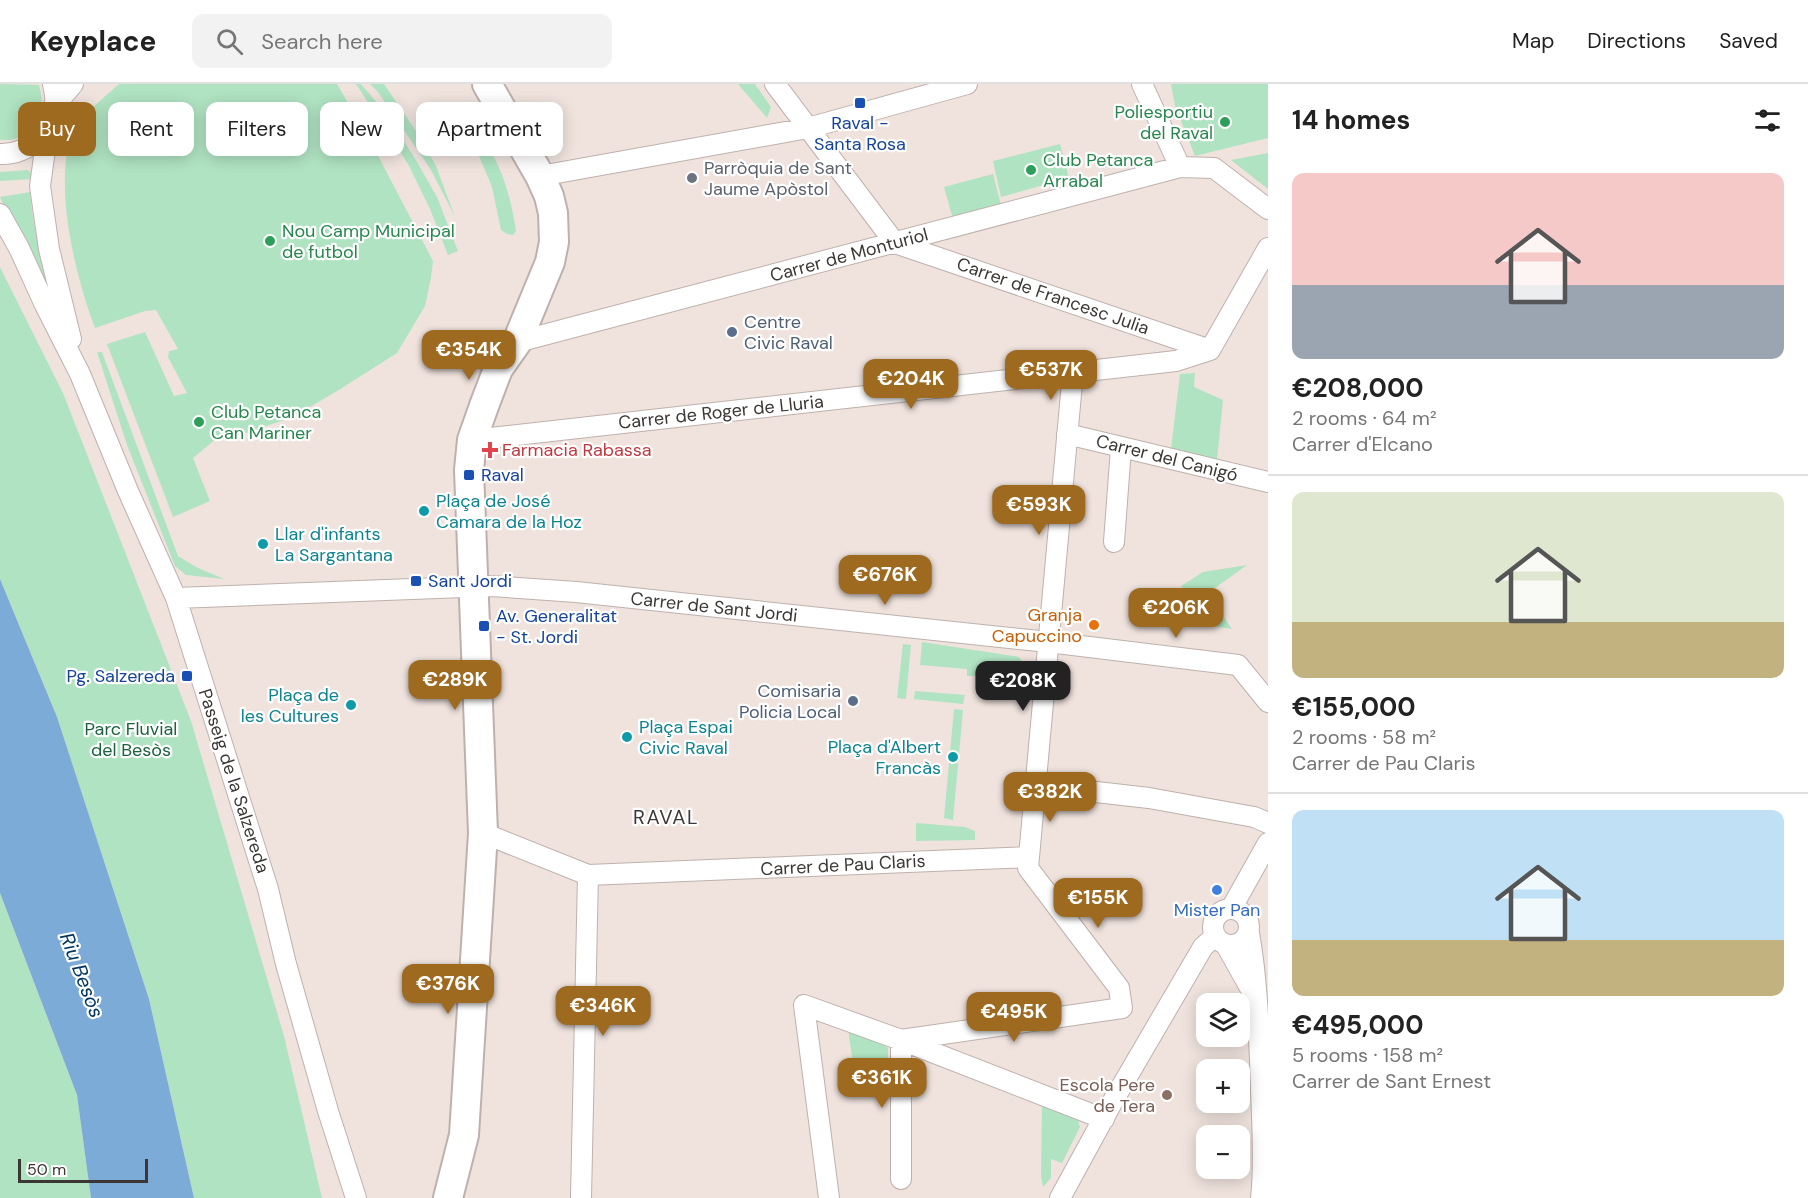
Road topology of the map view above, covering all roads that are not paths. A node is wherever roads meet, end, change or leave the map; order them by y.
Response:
1 (73, 84) edge
2 (487, 84) edge
3 (775, 84) edge
4 (967, 84) edge
5 (1142, 84) edge
6 (54, 94) edge
7 (808, 128) junction
8 (18, 151) edge
9 (0, 154) edge
10 (44, 156) edge
11 (1180, 167) junction
12 (540, 176) junction
13 (1268, 208) edge
14 (0, 214) edge
15 (894, 243) junction
16 (1268, 248) edge
17 (517, 342) junction
18 (1210, 350) junction
19 (1073, 372) junction
20 (80, 374) junction
21 (1067, 434) junction
22 (472, 440) junction
23 (1121, 448) junction
24 (1268, 482) edge
25 (1114, 542) dead end
26 (474, 587) junction
27 (176, 598) junction
28 (1048, 642) junction
29 (1268, 702) edge
30 (1035, 785) junction
31 (1268, 823) edge
32 (483, 833) junction
33 (1268, 843) edge
34 (1029, 856) junction
35 (588, 875) junction
36 (1231, 909) junction
37 (1248, 933) junction
38 (1220, 940) junction
39 (1262, 1006) edge
40 (901, 1040) junction
41 (1104, 1119) junction
42 (902, 1179) dead end
43 (356, 1198) edge
44 (448, 1198) edge
45 (581, 1198) edge
46 (829, 1198) edge
47 (1060, 1198) edge
48 (1261, 1198) edge

1 - 6 street
2 - 12 street
3 - 7 street
4 - 7 street
5 - 11 street
7 - 12 street
7 - 15 street
8 - 9 street
10 - 20 street, Passeig de la Salzereda
11 - 13 street, Carrer de Monturiol
11 - 15 street, Carrer de Monturiol
12 - 17 street
14 - 20 street, Passeig de la Salzereda
15 - 17 street, Carrer de Monturiol
15 - 18 street, Carrer de Francesc Julia
16 - 18 street
17 - 22 street
18 - 19 street, Carrer de Roger de Lluria
19 - 21 street
19 - 22 street, Carrer de Roger de Lluria
20 - 27 street, Passeig de la Salzereda
21 - 23 street, Carrer del Canigó
21 - 28 street
22 - 26 street
23 - 24 street, Carrer del Canigó
23 - 25 street
26 - 27 street, Carrer de Sant Jordi
26 - 28 street, Carrer de Sant Jordi
26 - 32 street
27 - 43 street, Passeig de la Salzereda
28 - 29 street, Carrer de Sant Jordi
28 - 30 street
30 - 31 street
30 - 34 street
32 - 35 street, Carrer de Pau Claris
32 - 44 street
33 - 36 street
34 - 35 street, Carrer de Pau Claris
34 - 40 street
35 - 45 street
36 - 37 street
36 - 38 street
37 - 38 street
37 - 39 street
38 - 39 street
38 - 41 street
39 - 48 street
40 - 41 street
40 - 42 street
40 - 46 street
41 - 47 street

